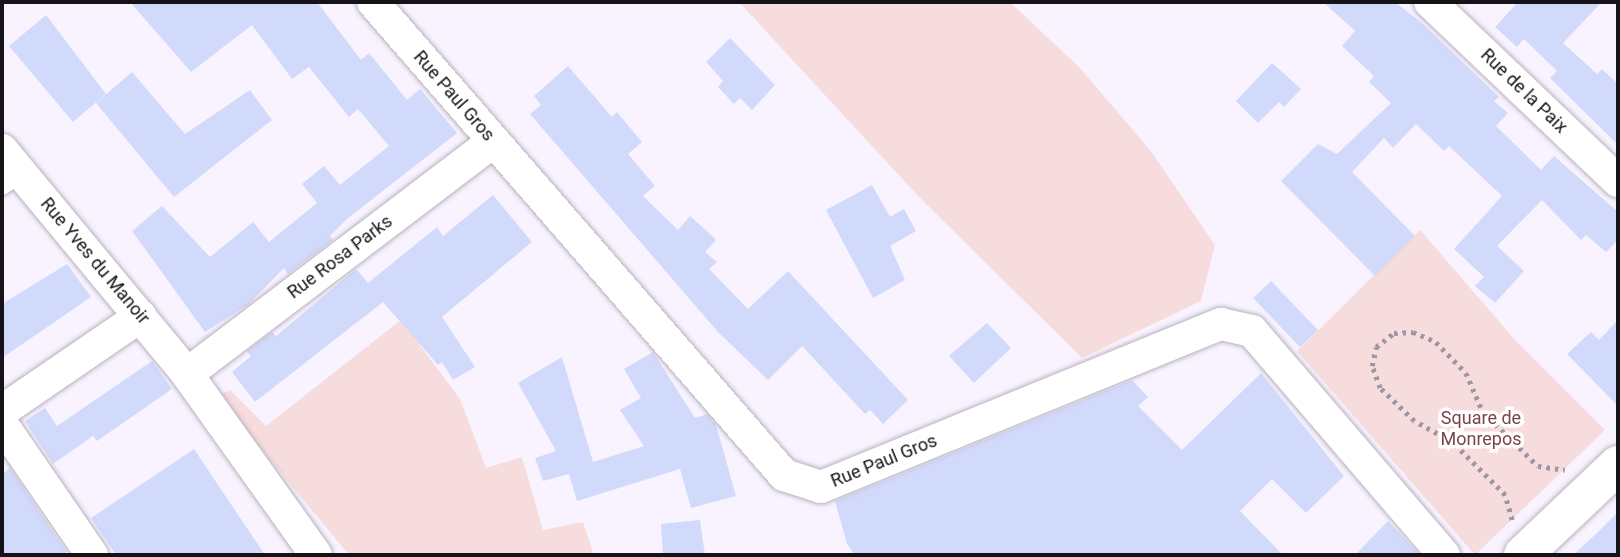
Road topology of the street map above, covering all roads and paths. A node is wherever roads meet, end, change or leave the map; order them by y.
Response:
1 (373, 2) edge
2 (1430, 2) edge
3 (494, 141) junction
4 (2, 150) edge
5 (12, 181) edge
6 (1618, 181) edge
7 (141, 316) junction
8 (187, 374) junction
9 (2, 411) edge
10 (2, 424) edge
11 (1618, 465) edge
12 (1572, 473) dead end
13 (1518, 542) edge
14 (92, 555) edge
15 (316, 555) edge
16 (1444, 555) edge

1 - 3 street, Rue Paul Gros
2 - 6 street, Rue de la Paix
3 - 8 street, Rue Rosa Parks
3 - 16 street, Rue Paul Gros
4 - 5 street, Rue Yves du Manoir
5 - 7 street, Rue Yves du Manoir
7 - 8 street, Rue Yves du Manoir
7 - 9 street
8 - 15 street, Rue Yves du Manoir
10 - 14 street
11 - 13 street
12 - 13 path

